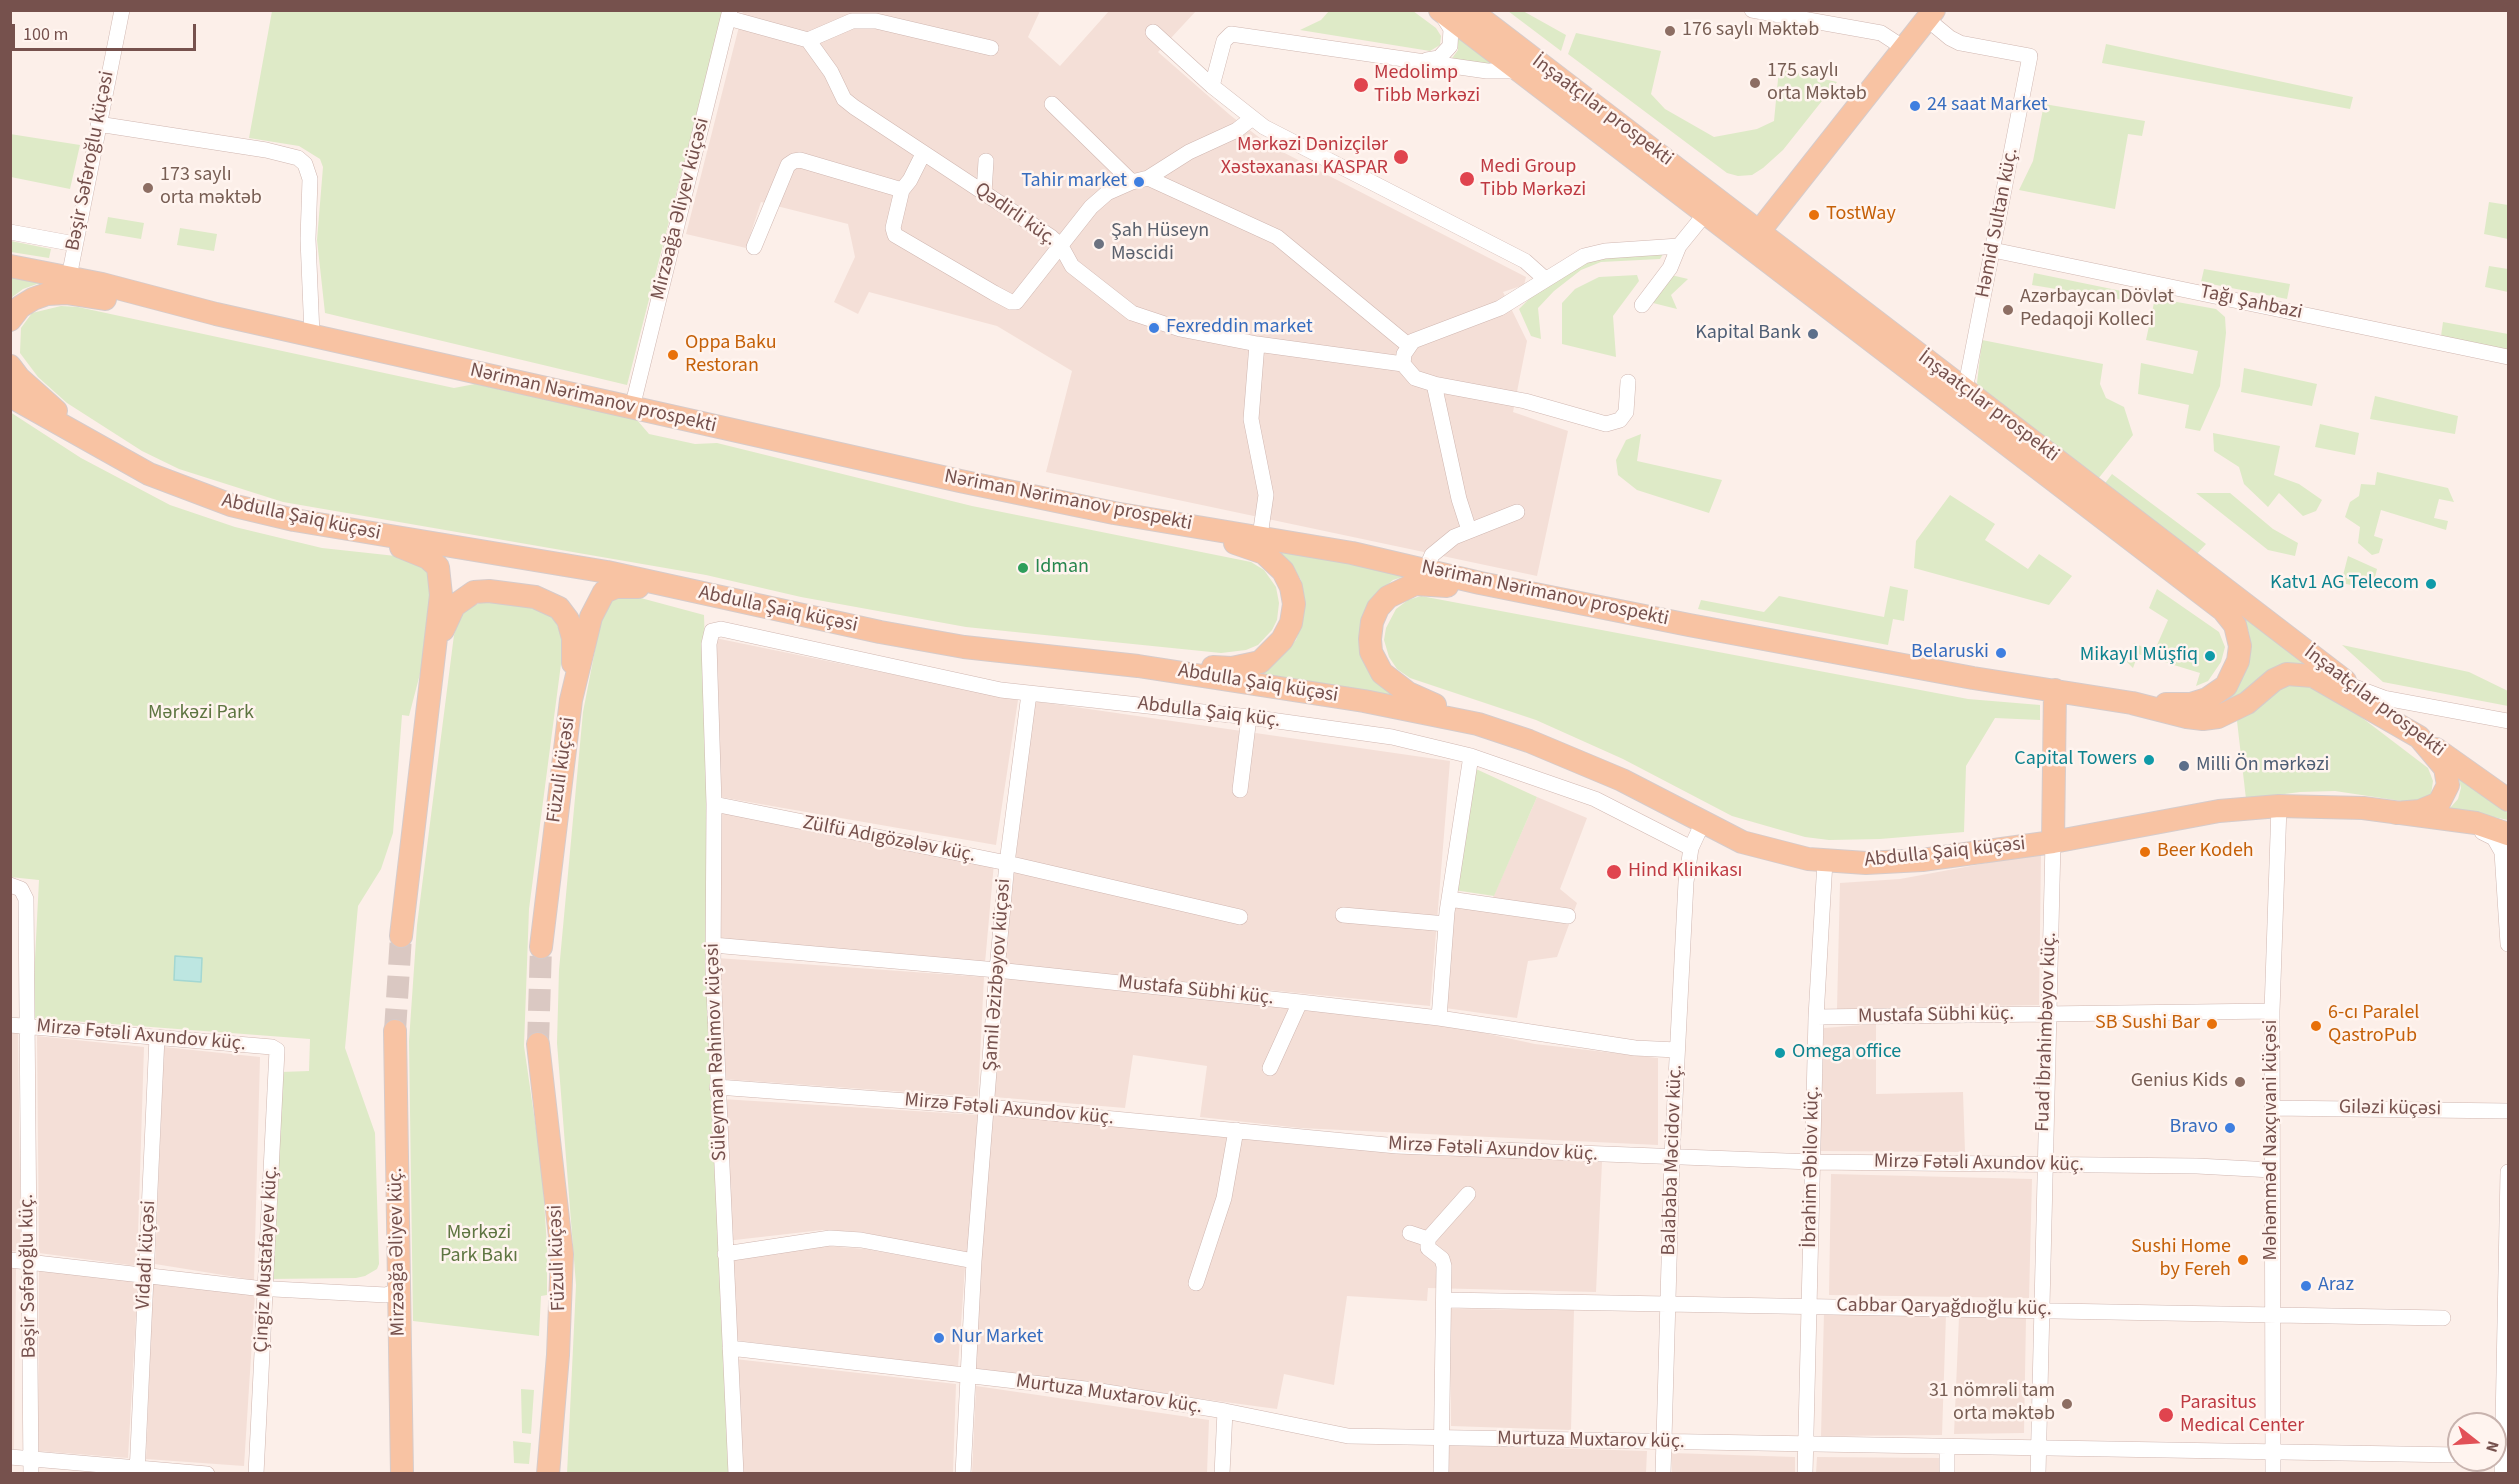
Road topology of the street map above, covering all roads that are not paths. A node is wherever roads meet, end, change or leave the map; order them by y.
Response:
1 (122, 10) edge
2 (1439, 10) edge
3 (1470, 10) edge
4 (1752, 10) edge
5 (729, 14) edge
6 (1931, 15) edge
7 (878, 16) edge
8 (1153, 32) dead end
9 (808, 40) junction
10 (992, 48) dead end
11 (1904, 48) junction
12 (1417, 61) junction
13 (1520, 71) junction
14 (1212, 86) junction
15 (1052, 104) dead end
16 (1251, 119) junction
17 (98, 124) junction
18 (923, 153) junction
19 (986, 161) dead end
20 (1148, 178) junction
21 (1132, 182) junction
22 (1703, 188) junction
23 (902, 190) junction
24 (984, 192) junction
25 (1732, 210) junction
26 (1706, 214) junction
27 (10, 231) edge
28 (1754, 239) junction
29 (75, 244) junction
30 (1060, 246) junction
31 (1679, 246) junction
32 (754, 247) dead end
33 (1993, 250) junction
34 (10, 266) edge
35 (69, 277) junction
36 (1544, 278) junction
37 (1642, 305) dead end
38 (216, 314) junction
39 (10, 320) edge
40 (312, 335) junction
41 (1257, 344) junction
42 (1408, 345) junction
43 (2508, 357) edge
44 (1402, 364) junction
45 (10, 366) edge
46 (1628, 382) dead end
47 (1434, 384) junction
48 (1965, 390) junction
49 (10, 396) edge
50 (632, 408) junction
51 (84, 438) junction
52 (1517, 512) dead end
53 (1114, 513) junction
54 (342, 529) junction
55 (1469, 530) junction
56 (1260, 536) junction
57 (1426, 569) junction
58 (1480, 583) junction
59 (681, 588) junction
60 (712, 631) joint
61 (1138, 666) junction
62 (2352, 686) junction
63 (429, 689) junction
64 (2055, 690) junction
65 (1029, 694) junction
66 (571, 700) junction
67 (2132, 702) junction
68 (1249, 717) junction
69 (2508, 722) edge
70 (1478, 724) junction
71 (2419, 737) junction
72 (1471, 756) junction
73 (1240, 790) dead end
74 (2508, 800) edge
75 (714, 804) junction
76 (2279, 806) junction
77 (2396, 813) junction
78 (2451, 820) junction
79 (1703, 822) junction
80 (2508, 834) edge
81 (2053, 842) junction
82 (1691, 848) junction
83 (1825, 861) junction
84 (1007, 863) junction
85 (10, 885) edge
86 (1449, 899) junction
87 (1343, 915) dead end
88 (1568, 916) dead end
89 (1240, 918) dead end
90 (1446, 924) junction
91 (401, 936) tunnel mouth
92 (2508, 944) edge
93 (713, 945) junction
94 (541, 947) tunnel mouth
95 (997, 970) junction
96 (1300, 1002) junction
97 (2271, 1011) junction
98 (2047, 1014) junction
99 (1816, 1017) junction
100 (1439, 1018) junction
101 (18, 1026) edge
102 (395, 1031) tunnel mouth
103 (157, 1037) junction
104 (538, 1044) tunnel mouth
105 (272, 1047) joint
106 (1677, 1050) junction
107 (1270, 1068) dead end
108 (717, 1087) junction
109 (988, 1107) junction
110 (2272, 1108) junction
111 (2508, 1111) edge
112 (1236, 1130) junction
113 (1672, 1158) junction
114 (1812, 1162) junction
115 (2043, 1165) junction
116 (2272, 1170) junction
117 (2508, 1172) edge
118 (1468, 1194) dead end
119 (1410, 1233) dead end
120 (1428, 1239) junction
121 (725, 1254) junction
122 (399, 1256) junction
123 (10, 1260) edge
124 (29, 1261) junction
125 (974, 1262) junction
126 (146, 1274) junction
127 (1196, 1283) dead end
128 (265, 1288) junction
129 (1445, 1300) junction
130 (1668, 1305) junction
131 (1809, 1306) junction
132 (2042, 1309) junction
133 (2273, 1314) junction
134 (2443, 1317) dead end
135 (730, 1348) junction
136 (967, 1375) junction
137 (1225, 1411) junction
138 (2503, 1412) edge
139 (1442, 1438) junction
140 (1664, 1443) junction
141 (1806, 1446) junction
142 (2039, 1447) junction
143 (1947, 1448) junction
144 (2273, 1451) junction
145 (2447, 1455) edge
146 (10, 1457) edge
147 (31, 1466) edge
148 (400, 1467) edge
149 (137, 1471) edge
150 (207, 1473) edge
151 (256, 1473) edge
152 (548, 1473) edge
153 (736, 1473) edge
154 (963, 1473) edge
155 (1222, 1473) edge
156 (1441, 1473) edge
157 (1663, 1473) edge
158 (1805, 1473) edge
159 (1947, 1473) edge
160 (2038, 1473) edge
161 (2273, 1473) edge

1 - 17 street, Bəşir Səfəroğlu küçəsi
2 - 12 street
2 - 13 main road, İnşaatçılar prospekti
3 - 22 main road, İnşaatçılar prospekti
4 - 11 street
5 - 9 street
5 - 50 street, Mirzəağa Əliyev küçəsi
6 - 11 main road
6 - 33 street, Həmid Sultan küç.
7 - 9 street
7 - 10 street
8 - 14 street
9 - 18 street, Qədirli küç.
11 - 28 main road
12 - 13 street
12 - 14 street
13 - 26 main road, İnşaatçılar prospekti
14 - 16 street
15 - 21 street
16 - 20 street
16 - 36 street
17 - 29 street, Bəşir Səfəroğlu küçəsi
17 - 40 street
18 - 23 street
18 - 24 street, Qədirli küç.
19 - 24 street
20 - 21 street
20 - 42 street
21 - 30 street
22 - 25 main road, İnşaatçılar prospekti
22 - 26 main road
23 - 30 street
23 - 32 street
24 - 30 street, Qədirli küç.
25 - 26 main road
25 - 28 main road, İnşaatçılar prospekti
26 - 28 main road, İnşaatçılar prospekti
26 - 31 street
27 - 29 street
28 - 48 main road, İnşaatçılar prospekti
28 - 67 main road, İnşaatçılar prospekti
29 - 35 street, Bəşir Səfəroğlu küçəsi
30 - 41 street, Qədirli küç.
31 - 36 street
31 - 37 street
33 - 43 street, Tağı Şahbazi
33 - 48 street, Həmid Sultan küç.
34 - 35 main road, Nəriman Nərimanov prospekti
35 - 38 main road, Nəriman Nərimanov prospekti
36 - 42 street
38 - 39 main road
38 - 40 main road, Nəriman Nərimanov prospekti
40 - 50 main road, Nəriman Nərimanov prospekti
41 - 44 street, Qədirli küç.
41 - 56 street
42 - 44 street
44 - 47 street
45 - 51 main road
46 - 47 street
47 - 55 street
48 - 62 main road, İnşaatçılar prospekti
49 - 51 main road, Abdulla Şaiq küçəsi
50 - 53 main road, Nəriman Nərimanov prospekti
51 - 54 main road, Abdulla Şaiq küçəsi
52 - 55 street
53 - 56 main road, Nəriman Nərimanov prospekti
53 - 61 main road
54 - 59 main road, Abdulla Şaiq küçəsi
54 - 63 main road
55 - 57 street
56 - 57 main road, Nəriman Nərimanov prospekti
57 - 58 main road, Nəriman Nərimanov prospekti
58 - 64 main road, Nəriman Nərimanov prospekti
58 - 70 main road
59 - 61 main road, Abdulla Şaiq küçəsi
59 - 66 main road
60 - 65 street, Abdulla Şaiq küç.
60 - 75 street, Süleyman Rəhimov küçəsi
61 - 70 main road, Abdulla Şaiq küçəsi
62 - 69 street
62 - 71 main road, İnşaatçılar prospekti
63 - 66 main road
63 - 91 main road
64 - 67 main road, Nəriman Nərimanov prospekti
64 - 81 main road
65 - 68 street, Abdulla Şaiq küç.
65 - 84 street, Şamil Əzizbəyov küçəsi
66 - 94 main road, Füzuli küçəsi
67 - 71 main road
68 - 72 street, Abdulla Şaiq küç.
68 - 73 street
70 - 79 main road, Abdulla Şaiq küçəsi
71 - 74 main road, İnşaatçılar prospekti
71 - 77 main road
72 - 82 street, Abdulla Şaiq küç.
72 - 86 street
75 - 84 street, Zülfü Adıgözələv küç.
75 - 93 street, Süleyman Rəhimov küçəsi
76 - 77 main road, Abdulla Şaiq küçəsi
76 - 81 main road, Abdulla Şaiq küçəsi
76 - 97 street, Məhəmməd Naxçıvani küçəsi
77 - 78 main road, Abdulla Şaiq küçəsi
78 - 80 main road, Abdulla Şaiq küçəsi
78 - 92 street
79 - 82 street, Balababa Məcidov küç.
79 - 83 main road, Abdulla Şaiq küçəsi
81 - 83 main road, Abdulla Şaiq küçəsi
81 - 98 street, Fuad İbrahimbəyov küç.
82 - 106 street, Balababa Məcidov küç.
83 - 99 street, İbrahim Əbilov küç.
84 - 89 street, Zülfü Adıgözələv küç.
84 - 95 street, Şamil Əzizbəyov küçəsi
85 - 101 street, Bəşir Səfəroğlu küç.
86 - 88 street
86 - 90 street
87 - 90 street
90 - 100 street
93 - 95 street, Mustafa Sübhi küç.
93 - 108 street, Süleyman Rəhimov küçəsi
95 - 96 street, Mustafa Sübhi küç.
95 - 109 street, Şamil Əzizbəyov küçəsi
96 - 100 street, Mustafa Sübhi küç.
96 - 107 street
97 - 98 street, Mustafa Sübhi küç.
97 - 110 street, Məhəmməd Naxçıvani küçəsi
98 - 99 street, Mustafa Sübhi küç.
98 - 115 street, Fuad İbrahimbəyov küç.
99 - 114 street, İbrahim Əbilov küç.
100 - 106 street, Mustafa Sübhi küç.
101 - 103 street, Mirzə Fətəli Axundov küç.
101 - 124 street, Bəşir Səfəroğlu küç.
102 - 122 main road, Mirzəağa Əliyev küç.
103 - 105 street, Mirzə Fətəli Axundov küç.
103 - 126 street, Vidadi küçəsi
104 - 152 main road, Füzuli küçəsi
105 - 128 street, Çingiz Mustafayev küç.
106 - 113 street, Balababa Məcidov küç.
108 - 109 street, Mirzə Fətəli Axundov küç.
108 - 121 street, Süleyman Rəhimov küçəsi
109 - 112 street, Mirzə Fətəli Axundov küç.
109 - 125 street, Şamil Əzizbəyov küçəsi
110 - 111 street, Giləzi küçəsi
110 - 116 street, Məhəmməd Naxçıvani küçəsi
112 - 113 street, Mirzə Fətəli Axundov küç.
112 - 127 street
113 - 114 street, Mirzə Fətəli Axundov küç.
113 - 130 street, Balababa Məcidov küç.
114 - 115 street, Mirzə Fətəli Axundov küç.
114 - 131 street, İbrahim Əbilov küç.
115 - 116 street, Mirzə Fətəli Axundov küç.
115 - 132 street, Fuad İbrahimbəyov küç.
116 - 133 street, Məhəmməd Naxçıvani küçəsi
117 - 138 street
118 - 120 street
119 - 120 street
120 - 129 street
121 - 125 street
121 - 135 street, Süleyman Rəhimov küçəsi
122 - 128 street
122 - 148 main road, Mirzəağa Əliyev küç.
123 - 124 street
124 - 126 street
124 - 147 street, Bəşir Səfəroğlu küç.
125 - 136 street, Şamil Əzizbəyov küçəsi
126 - 128 street
126 - 149 street, Vidadi küçəsi
128 - 151 street, Çingiz Mustafayev küç.
129 - 130 street, Cabbar Qaryağdıoğlu küç.
129 - 139 street
130 - 131 street, Cabbar Qaryağdıoğlu küç.
130 - 140 street, Balababa Məcidov küç.
131 - 132 street, Cabbar Qaryağdıoğlu küç.
131 - 141 street, İbrahim Əbilov küç.
132 - 133 street, Cabbar Qaryağdıoğlu küç.
132 - 142 street, Fuad İbrahimbəyov küç.
133 - 134 street, Cabbar Qaryağdıoğlu küç.
133 - 144 street, Məhəmməd Naxçıvani küçəsi
135 - 136 street, Murtuza Muxtarov küç.
135 - 153 street, Süleyman Rəhimov küçəsi
136 - 137 street, Murtuza Muxtarov küç.
136 - 154 street, Şamil Əzizbəyov küçəsi
137 - 139 street, Murtuza Muxtarov küç.
137 - 155 street
139 - 140 street, Murtuza Muxtarov küç.
139 - 156 street
140 - 141 street, Murtuza Muxtarov küç.
140 - 157 street, Balababa Məcidov küç.
141 - 143 street, Murtuza Muxtarov küç.
141 - 158 street, İbrahim Əbilov küç.
142 - 143 street, Murtuza Muxtarov küç.
142 - 144 street, Murtuza Muxtarov küç.
142 - 160 street, Fuad İbrahimbəyov küç.
143 - 159 street
144 - 145 street, Murtuza Muxtarov küç.
144 - 161 street, Məhəmməd Naxçıvani küçəsi
146 - 147 street
147 - 149 street
149 - 150 street

